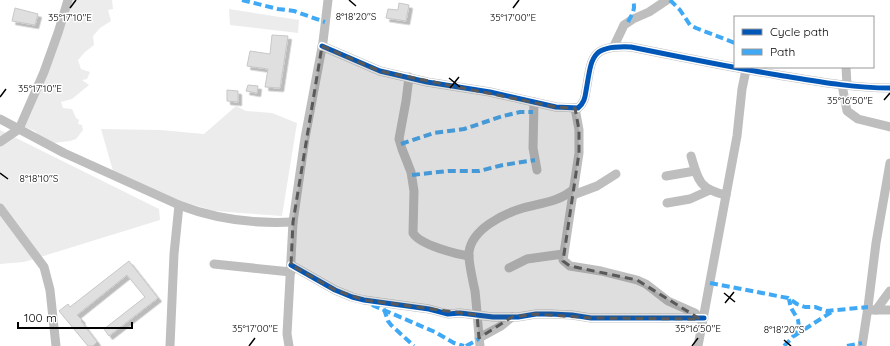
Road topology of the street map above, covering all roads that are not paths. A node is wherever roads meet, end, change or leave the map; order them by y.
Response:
1 (68, 0) edge
2 (328, 0) edge
3 (667, 0) edge
4 (322, 46) junction
5 (614, 46) junction
6 (734, 68) edge
7 (736, 68) edge
8 (846, 68) edge
9 (746, 70) junction
10 (409, 77) junction
11 (845, 85) junction
12 (890, 88) edge
13 (534, 102) junction
14 (574, 108) junction
15 (0, 119) edge
16 (890, 127) edge
17 (20, 129) junction
18 (0, 142) edge
19 (691, 156) dead end
20 (890, 163) edge
21 (537, 170) dead end
22 (695, 171) junction
23 (616, 174) dead end
24 (666, 176) dead end
25 (710, 190) junction
26 (573, 192) junction
27 (726, 195) junction
28 (667, 203) dead end
29 (179, 205) junction
30 (0, 208) edge
31 (293, 222) junction
32 (563, 254) junction
33 (469, 256) junction
34 (214, 264) dead end
35 (509, 268) dead end
36 (291, 269) junction
37 (890, 291) edge
38 (872, 310) junction
39 (890, 310) edge
40 (477, 315) junction
41 (512, 317) junction
42 (702, 318) junction
43 (480, 342) edge
44 (59, 346) edge
45 (170, 346) edge
46 (289, 346) edge
47 (698, 346) edge
48 (862, 346) edge

1 - 17 street
2 - 4 street
3 - 5 street
4 - 10 street
4 - 31 street
5 - 6 street
5 - 14 street
7 - 9 street
8 - 11 street
9 - 11 street
9 - 27 street
10 - 13 street
10 - 33 street
11 - 12 street
11 - 16 street
13 - 14 street
13 - 21 street
14 - 26 street
15 - 17 street
17 - 18 street
17 - 29 street
19 - 22 street
20 - 38 street
22 - 24 street
22 - 25 street
23 - 26 street
25 - 27 street
25 - 28 street
26 - 32 street
26 - 33 street
27 - 42 street
29 - 31 street
29 - 45 street
30 - 44 street
31 - 36 street
32 - 35 street
32 - 42 street
33 - 40 street
34 - 36 street
36 - 40 street
36 - 46 street
37 - 38 street
38 - 39 street
38 - 48 street
40 - 41 street
40 - 43 street
41 - 42 street
41 - 43 street
42 - 47 street

